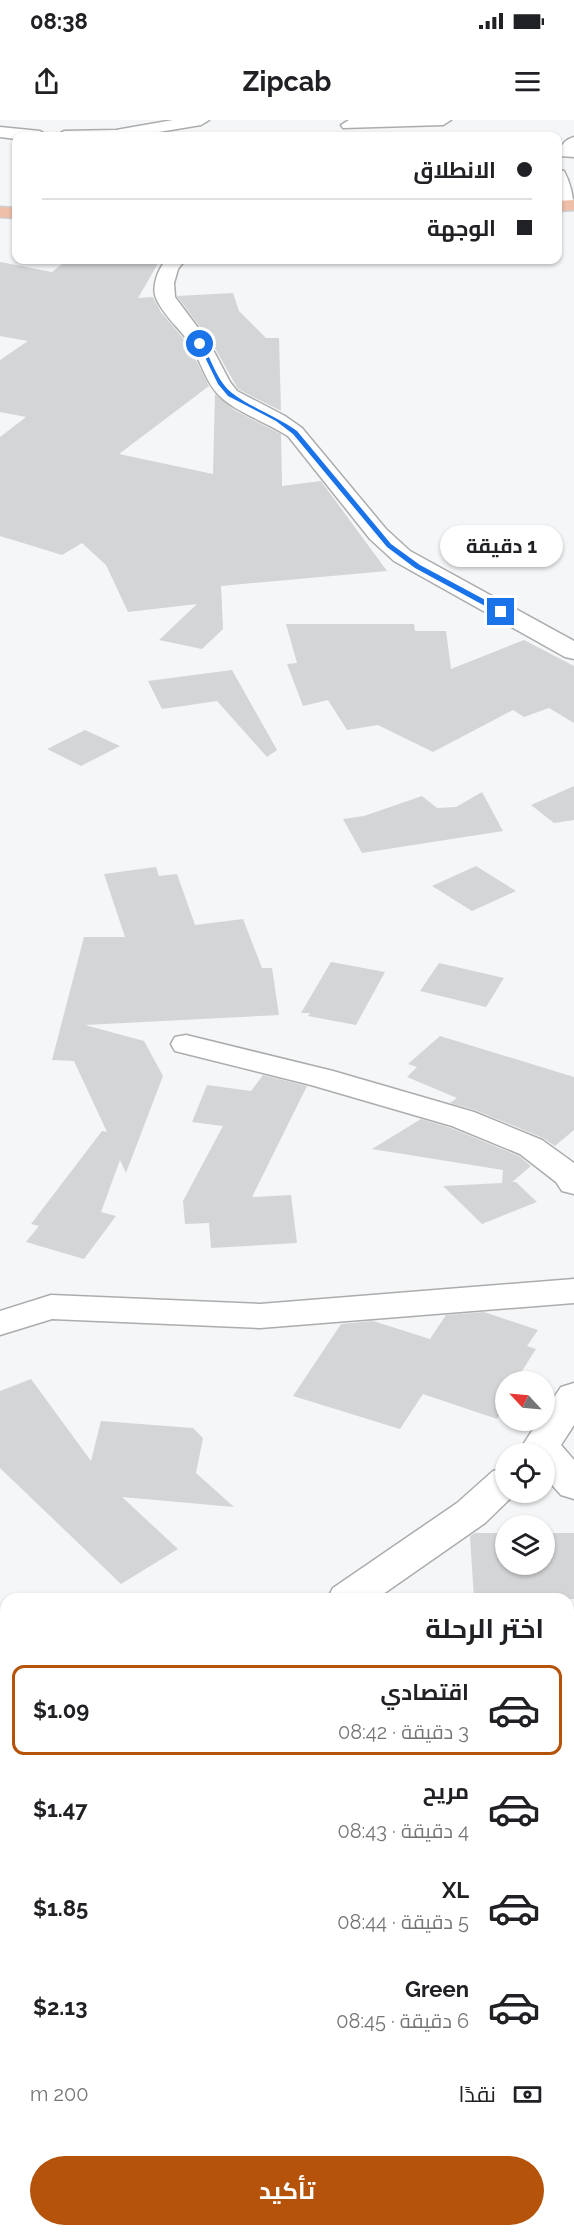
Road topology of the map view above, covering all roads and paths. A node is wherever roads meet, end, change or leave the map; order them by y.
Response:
1 (201, 120) edge
2 (443, 120) edge
3 (349, 125) dead end
4 (133, 132) edge
5 (562, 190) edge
6 (566, 206) edge
7 (172, 264) edge
8 (574, 652) edge
9 (186, 1044) dead end
10 (574, 1184) edge
11 (574, 1291) edge
12 (0, 1323) edge
13 (574, 1396) edge
14 (543, 1443) edge
15 (555, 1467) edge
16 (574, 1485) edge
17 (495, 1491) edge
18 (356, 1593) edge

1 - 4 street
2 - 3 street
5 - 6 street
7 - 8 street
9 - 10 street
11 - 12 street
13 - 14 street
15 - 16 street
17 - 18 street

